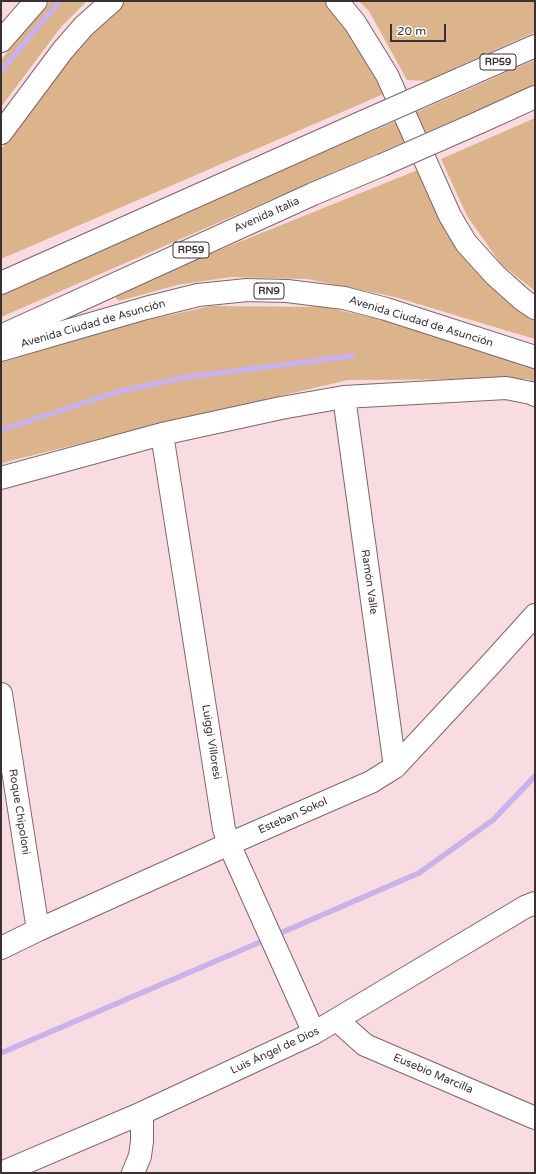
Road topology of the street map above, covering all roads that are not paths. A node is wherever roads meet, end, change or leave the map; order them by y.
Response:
1 (36, 1) edge
2 (112, 1) edge
3 (337, 1) edge
4 (1, 41) edge
5 (535, 46) edge
6 (535, 97) edge
7 (1, 133) edge
8 (1, 283) edge
9 (535, 308) edge
10 (1, 336) edge
11 (1, 350) edge
12 (535, 357) edge
13 (535, 395) edge
14 (344, 397) junction
15 (162, 434) junction
16 (1, 478) edge
17 (535, 615) edge
18 (1, 694) edge
19 (395, 767) junction
20 (229, 844) junction
21 (535, 903) edge
22 (38, 930) junction
23 (1, 948) edge
24 (337, 1020) junction
25 (314, 1033) junction
26 (142, 1113) junction
27 (535, 1118) edge
28 (1, 1173) edge
29 (133, 1173) edge

1 - 4 main road
2 - 7 main road
3 - 9 main road
5 - 8 main road, RP59, bridge
6 - 10 main road, Avenida Italia / RP59, bridge
11 - 12 main road, Avenida Ciudad de Asunción / RN9
13 - 14 main road
14 - 15 main road
14 - 19 main road, Ramón Valle
15 - 16 main road
15 - 20 main road, Luiggi Villoresi
17 - 19 main road, Esteban Sokol
18 - 22 main road, Roque Chipoloni
19 - 20 main road, Esteban Sokol
20 - 22 main road, Esteban Sokol
20 - 25 main road, Luiggi Villoresi
21 - 24 main road, Luis Ángel de Dios
22 - 23 main road, Esteban Sokol
24 - 25 main road, Luis Ángel de Dios
24 - 27 main road, Eusebio Marcilla
25 - 26 main road, Luis Ángel de Dios
26 - 28 main road, Luis Ángel de Dios
26 - 29 main road

